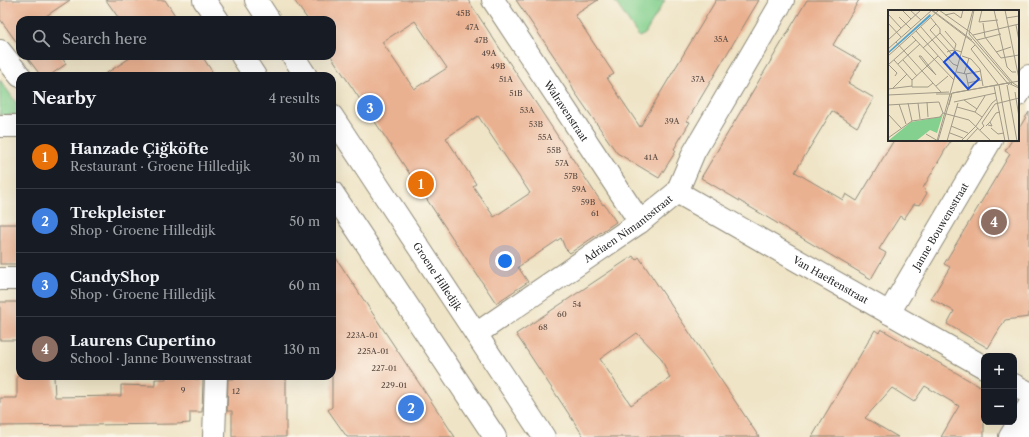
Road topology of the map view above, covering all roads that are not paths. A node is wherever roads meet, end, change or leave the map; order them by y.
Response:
1 (204, 0) edge
2 (256, 0) edge
3 (493, 0) edge
4 (783, 0) edge
5 (215, 16) edge
6 (266, 16) edge
7 (0, 50) edge
8 (245, 60) edge
9 (295, 60) edge
10 (17, 72) edge
11 (252, 72) edge
12 (303, 72) edge
13 (1029, 76) edge
14 (1019, 93) edge
15 (336, 122) edge
16 (0, 126) edge
17 (16, 126) edge
18 (990, 141) edge
19 (677, 192) junction
20 (336, 204) edge
21 (640, 222) junction
22 (16, 278) edge
23 (0, 279) edge
24 (889, 313) junction
25 (476, 334) junction
26 (981, 365) edge
27 (216, 380) edge
28 (1017, 387) edge
29 (1029, 393) edge
30 (1029, 406) edge
31 (214, 437) edge
32 (495, 437) edge
33 (544, 437) edge
34 (1010, 437) edge

1 - 5 street
2 - 6 street
3 - 21 street, Walravenstraat
4 - 19 street, Adriaen Nimantsstraat
7 - 10 street
8 - 11 street
9 - 12 street
13 - 14 street
15 - 25 street, Groene Hilledijk
16 - 17 street
18 - 24 street, Janne Bouwensstraat
19 - 21 street, Adriaen Nimantsstraat
19 - 24 street, Van Haeftenstraat
20 - 32 street
21 - 25 street, Adriaen Nimantsstraat
22 - 23 street
24 - 26 street, Van Haeftenstraat
25 - 33 street, Groene Hilledijk
27 - 31 street
28 - 29 street
30 - 34 street

